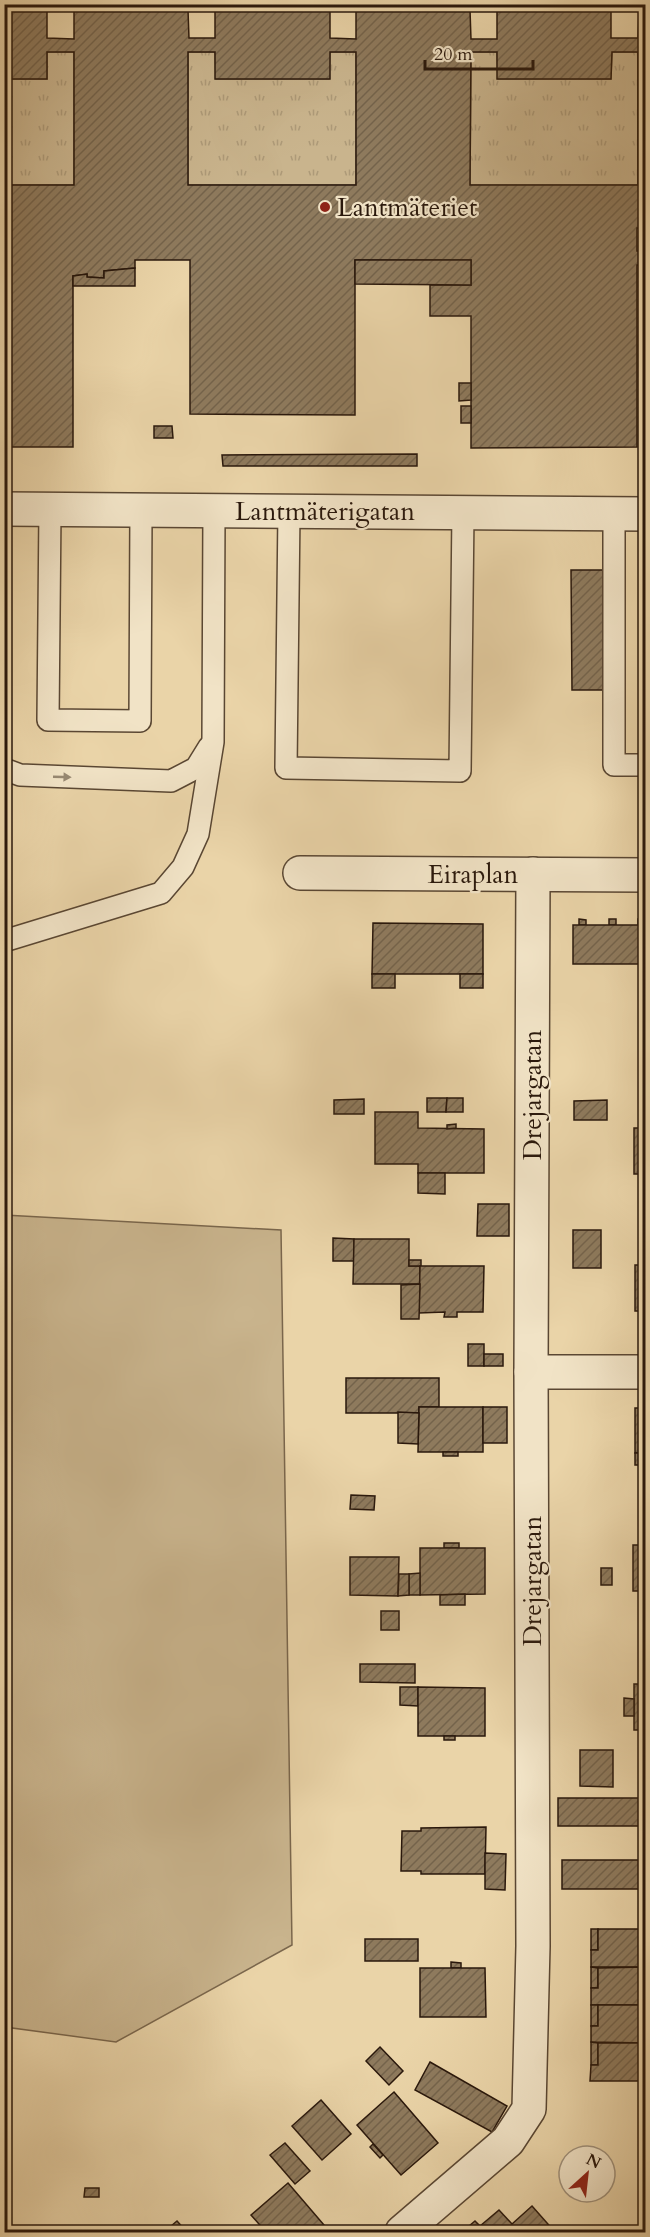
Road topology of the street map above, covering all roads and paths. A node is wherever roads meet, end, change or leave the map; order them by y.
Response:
1 (4, 509) edge
2 (50, 509) junction
3 (141, 510) junction
4 (214, 510) junction
5 (289, 511) junction
6 (463, 512) junction
7 (630, 514) edge
8 (213, 741) junction
9 (645, 765) edge
10 (4, 769) edge
11 (300, 873) dead end
12 (533, 874) junction
13 (645, 875) edge
14 (4, 942) edge
15 (531, 1372) junction
16 (645, 1372) edge
17 (402, 2232) edge

1 - 2 street, Lantmäterigatan
2 - 3 street, Lantmäterigatan
2 - 3 lane
3 - 4 street, Lantmäterigatan
4 - 5 street, Lantmäterigatan
4 - 8 lane
5 - 6 street, Lantmäterigatan
5 - 6 lane
6 - 7 street, Lantmäterigatan
7 - 9 lane
10 -> 8 lane
8 - 14 lane
11 - 12 street, Eiraplan
12 - 13 street, Eiraplan
12 - 15 street, Drejargatan
15 - 16 street
15 - 17 street, Drejargatan

